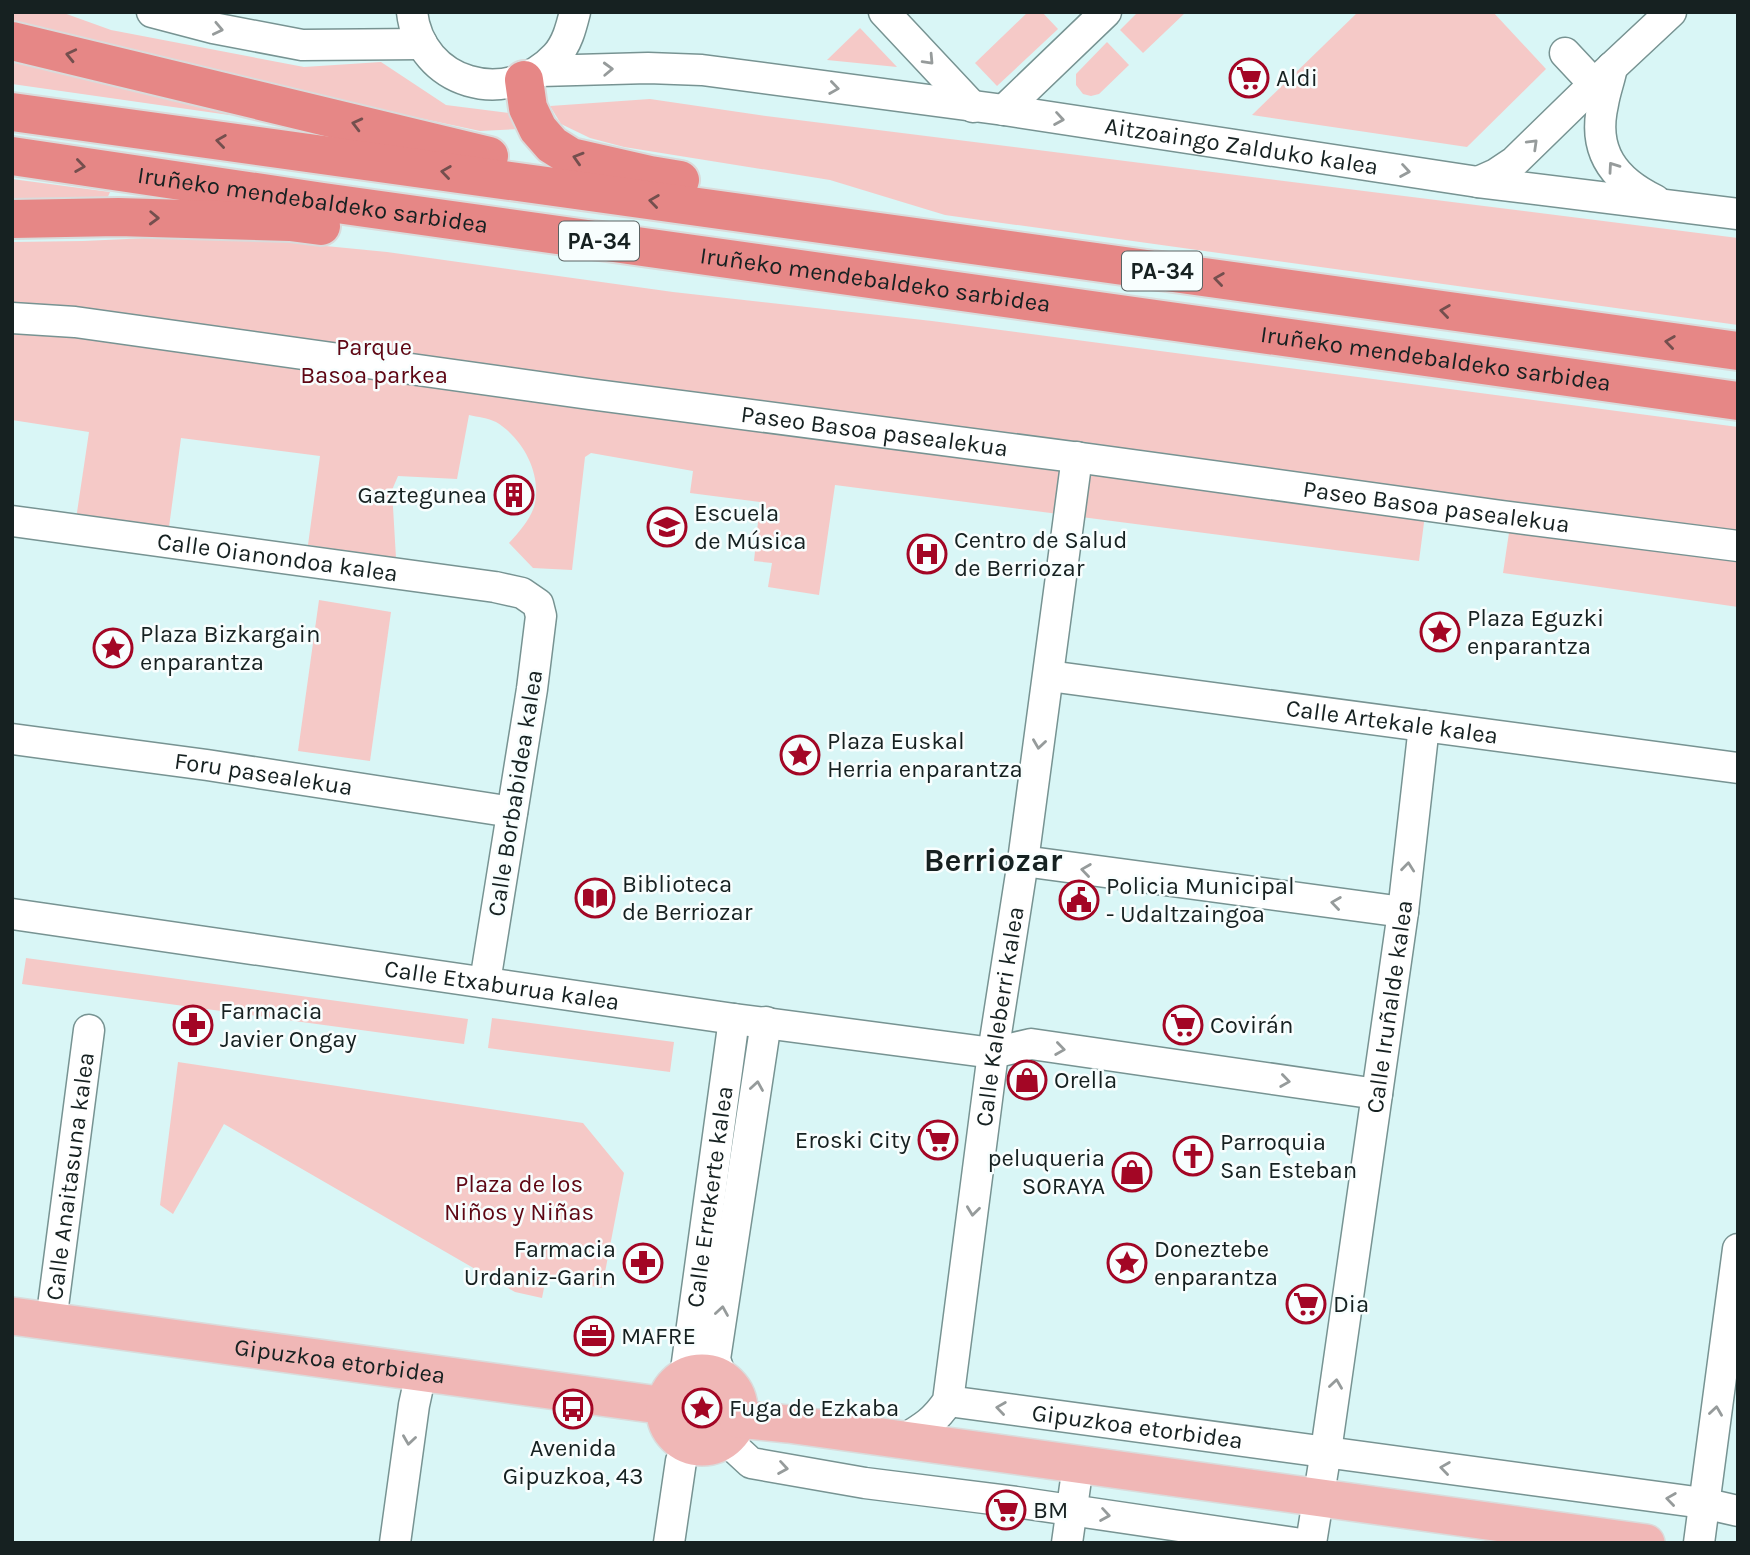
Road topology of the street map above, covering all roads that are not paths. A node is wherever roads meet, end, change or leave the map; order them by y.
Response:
1 (152, 12) edge
2 (412, 12) edge
3 (575, 12) edge
4 (884, 12) edge
5 (1107, 12) edge
6 (1671, 12) edge
7 (12, 41) edge
8 (422, 44) junction
9 (1565, 53) dead end
10 (1603, 75) junction
11 (532, 76) junction
12 (973, 107) junction
13 (1004, 110) junction
14 (12, 112) edge
15 (12, 156) edge
16 (1478, 182) junction
17 (587, 192) junction
18 (1668, 206) junction
19 (1738, 214) edge
20 (12, 219) edge
21 (979, 246) junction
22 (12, 317) edge
23 (1186, 324) junction
24 (1738, 351) edge
25 (1738, 401) edge
26 (1077, 457) junction
27 (12, 521) edge
28 (1738, 546) edge
29 (538, 604) joint
30 (1049, 676) junction
31 (1424, 726) junction
32 (12, 739) edge
33 (1738, 768) edge
34 (512, 812) junction
35 (1023, 861) junction
36 (1403, 912) junction
37 (12, 914) edge
38 (485, 982) junction
39 (734, 1018) junction
40 (766, 1022) junction
41 (89, 1030) dead end
42 (993, 1053) junction
43 (1377, 1094) junction
44 (1738, 1249) edge
45 (12, 1316) edge
46 (51, 1322) junction
47 (421, 1373) junction
48 (691, 1387) junction
49 (948, 1401) junction
50 (718, 1434) junction
51 (903, 1440) junction
52 (1326, 1451) junction
53 (1004, 1454) junction
54 (1077, 1465) junction
55 (1317, 1497) junction
56 (998, 1500) junction
57 (1703, 1503) junction
58 (1071, 1510) junction
59 (1738, 1511) edge
60 (395, 1543) edge
61 (669, 1543) edge
62 (1067, 1543) edge
63 (1295, 1543) edge
64 (1311, 1543) edge
65 (1646, 1543) edge
66 (1699, 1543) edge

1 -> 8 street
2 - 8 street
3 - 11 street
4 -> 12 street
5 - 13 street
6 - 10 street
17 -> 7 highway
8 - 11 street, Aitzoaingo Zalduko kalea
9 - 10 street
16 -> 10 street
18 -> 10 street, Aitzoaingo Zalduko kalea
11 -> 12 street, Aitzoaingo Zalduko kalea
21 -> 11 highway
12 - 13 street, Aitzoaingo Zalduko kalea
13 -> 16 street, Aitzoaingo Zalduko kalea
17 -> 14 highway, Iruñeko mendebaldeko sarbidea / PA-34
15 -> 23 highway, Iruñeko mendebaldeko sarbidea / PA-34
16 - 18 street, Aitzoaingo Zalduko kalea
21 -> 17 highway, Iruñeko mendebaldeko sarbidea / PA-34
18 - 19 street, Aitzoaingo Zalduko kalea
20 -> 23 highway
24 -> 21 highway, Iruñeko mendebaldeko sarbidea / PA-34
22 - 26 street, Paseo Basoa pasealekua
23 - 25 highway, Iruñeko mendebaldeko sarbidea / PA-34
26 - 28 street, Paseo Basoa pasealekua
26 - 30 street, Calle Kaleberri kalea
27 - 29 street, Calle Oianondoa kalea
29 - 34 street, Calle Borbabidea kalea
30 - 31 street, Calle Artekale kalea
30 -> 35 street, Calle Kaleberri kalea
31 - 33 street, Calle Artekale kalea
36 -> 31 street, Calle Iruñalde kalea
32 - 34 street, Foru pasealekua
34 - 38 street, Calle Borbabidea kalea
36 -> 35 street
35 - 42 street, Calle Kaleberri kalea
36 - 43 street, Calle Iruñalde kalea
37 - 38 street, Calle Etxaburua kalea
38 - 39 street, Calle Etxaburua kalea
39 - 40 street, Calle Etxaburua kalea
39 - 48 street, Calle Errekerte kalea
40 - 42 street, Calle Etxaburua kalea
48 -> 40 street, Calle Errekerte kalea
41 - 46 street, Calle Anaitasuna kalea
42 -> 43 street
42 -> 49 street, Calle Kaleberri kalea
52 -> 43 street, Calle Iruñalde kalea
57 -> 44 street
45 - 46 main road, Gipuzkoa etorbidea
46 - 47 main road, Gipuzkoa etorbidea
47 - 48 main road, Gipuzkoa etorbidea
47 -> 60 street
48 - 50 main road
48 - 50 main road
49 - 51 street
52 -> 49 street, Gipuzkoa etorbidea
50 - 51 main road, Gipuzkoa etorbidea
50 -> 56 street
50 - 61 street
51 - 53 main road, Gipuzkoa etorbidea
52 - 55 street
57 -> 52 street, Gipuzkoa etorbidea
53 - 54 main road, Gipuzkoa etorbidea
53 - 56 street
54 - 55 main road, Gipuzkoa etorbidea
54 - 58 street
55 - 64 street
55 - 65 main road, Gipuzkoa etorbidea
56 - 58 street
57 - 59 street, Gipuzkoa etorbidea
57 - 66 street
58 - 62 street
58 -> 63 street

